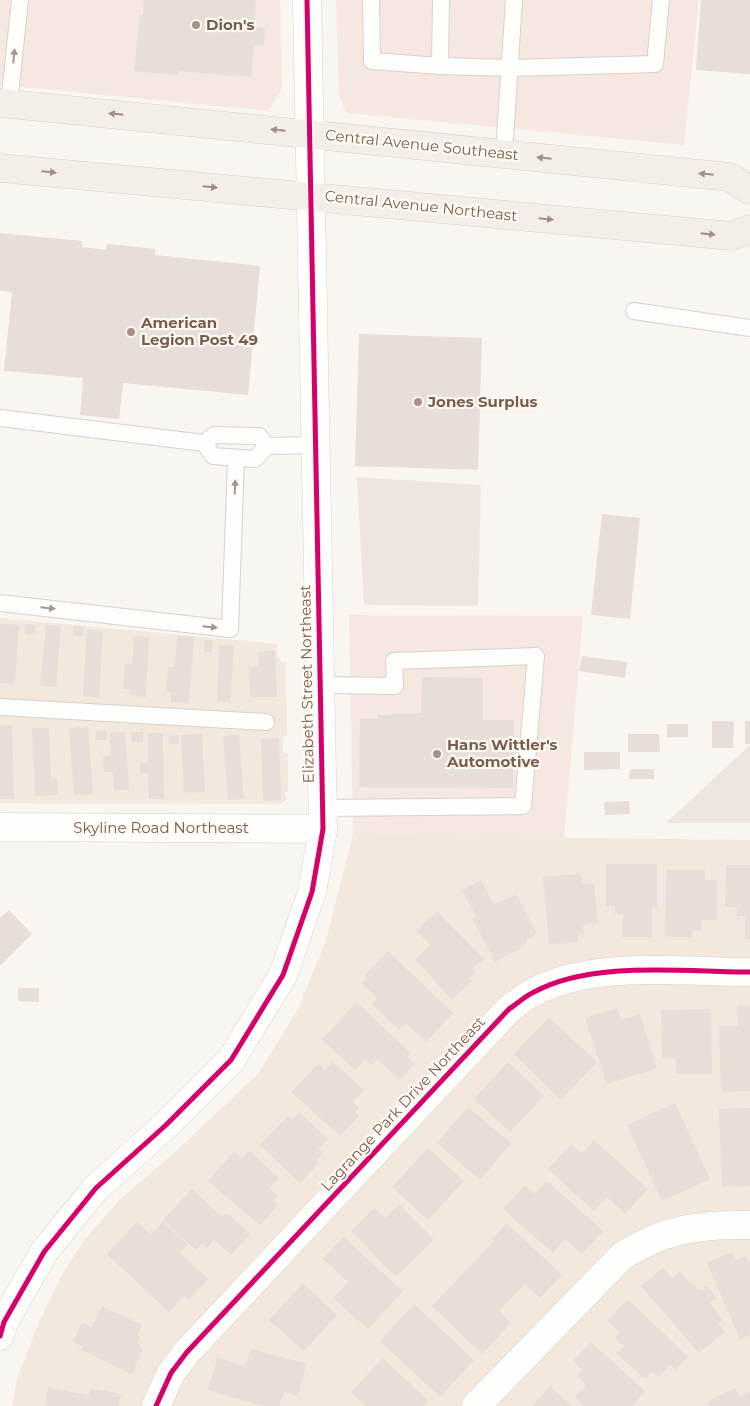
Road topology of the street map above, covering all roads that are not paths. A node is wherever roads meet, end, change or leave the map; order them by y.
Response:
1 (20, 0) edge
2 (307, 0) edge
3 (371, 0) edge
4 (441, 0) edge
5 (514, 0) edge
6 (661, 0) edge
7 (440, 66) junction
8 (510, 68) junction
9 (4, 104) edge
10 (309, 133) junction
11 (504, 154) junction
12 (0, 168) edge
13 (750, 190) edge
14 (310, 195) junction
15 (750, 229) edge
16 (634, 311) dead end
17 (750, 328) edge
18 (0, 418) edge
19 (204, 443) junction
20 (267, 446) junction
21 (315, 446) junction
22 (236, 458) junction
23 (0, 603) edge
24 (320, 685) junction
25 (0, 707) edge
26 (266, 722) dead end
27 (323, 819) junction
28 (0, 827) edge
29 (750, 972) edge
30 (750, 1225) edge
31 (1, 1327) edge
32 (156, 1406) edge
33 (476, 1406) edge

9 -> 1 lane
2 - 10 street, Elizabeth Street Northeast
3 - 7 lane
4 - 7 lane
5 - 8 lane
6 - 8 lane
7 - 8 lane
8 - 11 lane
10 -> 9 main road, Central Avenue Southeast
10 - 11 main road, Central Avenue Southeast
10 - 14 street, Elizabeth Street Northeast
13 -> 11 main road, Central Avenue Southeast
12 -> 14 main road, Central Avenue Northeast
14 -> 15 main road, Central Avenue Northeast
14 - 21 street, Elizabeth Street Northeast
16 - 17 lane
18 - 19 lane
19 - 20 lane
19 - 22 lane
20 - 21 lane
20 - 22 lane
21 - 24 street, Elizabeth Street Northeast
23 -> 22 lane
24 - 27 street, Elizabeth Street Northeast
24 - 27 lane
25 - 26 lane
27 - 28 street, Skyline Road Northeast
27 - 31 street, Elizabeth Street Northeast
29 - 32 street, Lagrange Park Drive Northeast
30 - 33 street

